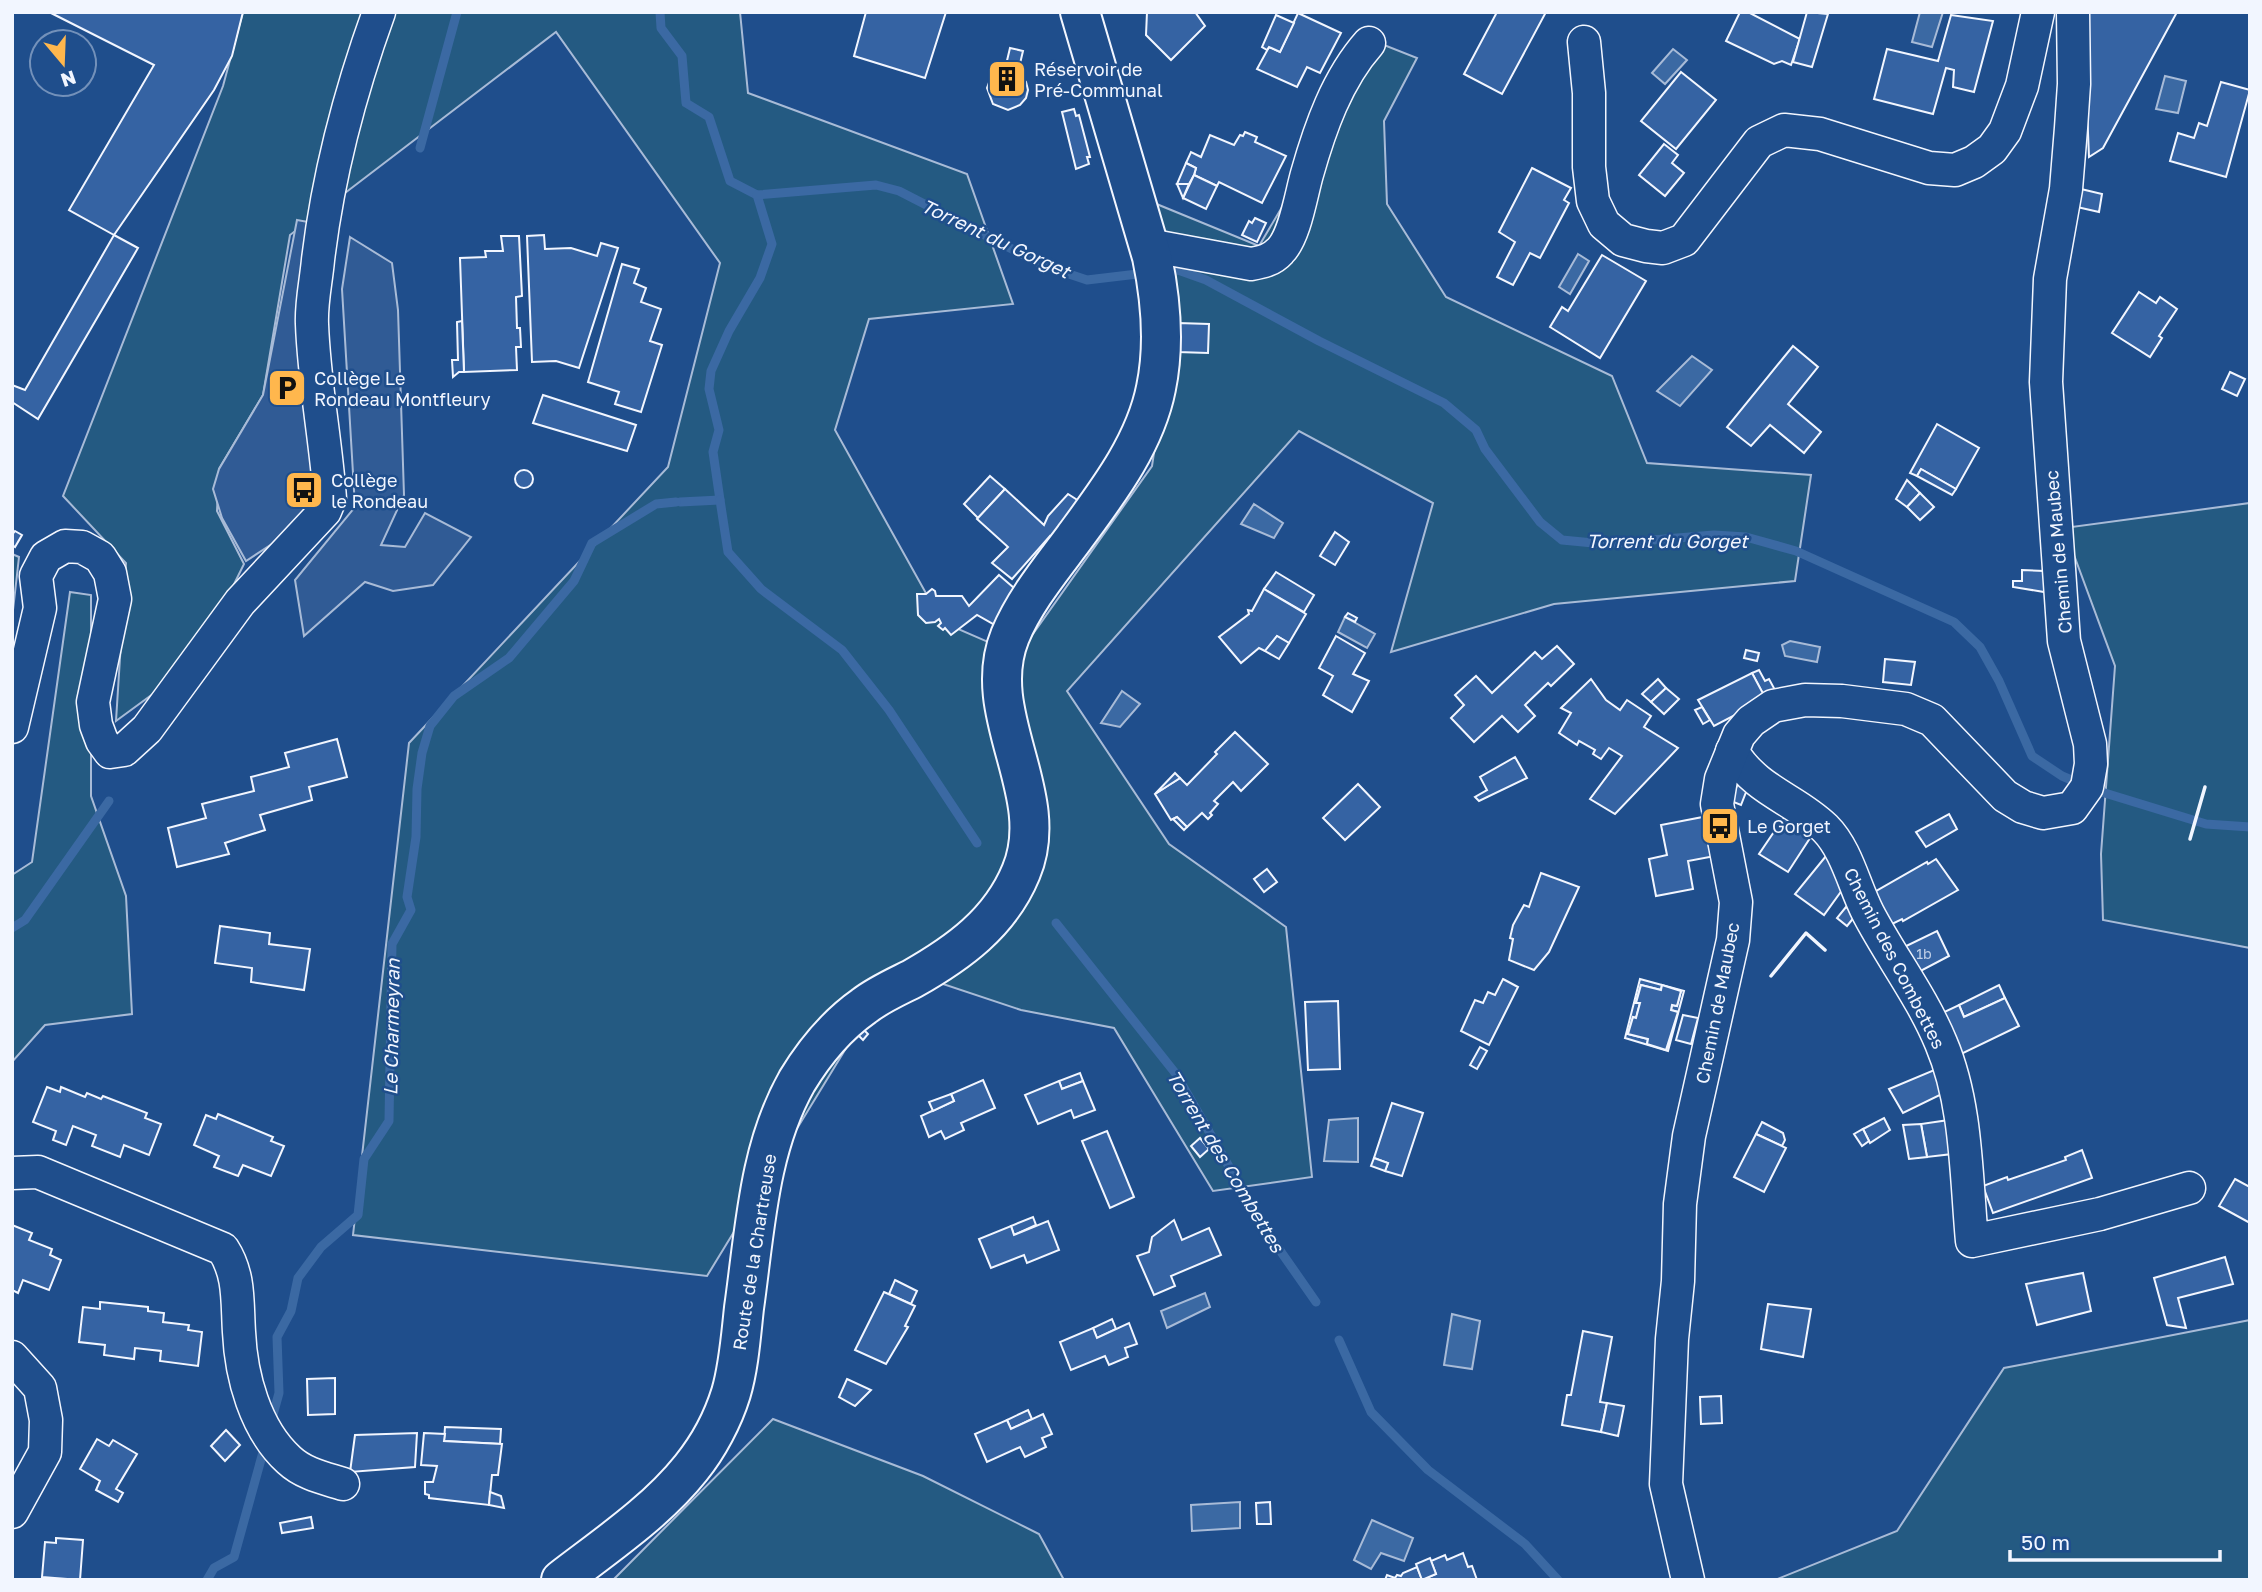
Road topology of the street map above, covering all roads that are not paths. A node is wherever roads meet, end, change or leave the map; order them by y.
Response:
1 (379, 12) edge
2 (1080, 12) edge
3 (2038, 12) edge
4 (2073, 12) edge
5 (1584, 42) dead end
6 (1369, 43) dead end
7 (1150, 251) junction
8 (12, 727) edge
9 (1732, 751) junction
10 (12, 1173) edge
11 (2189, 1188) dead end
12 (12, 1357) edge
13 (343, 1484) dead end
14 (12, 1512) edge
15 (561, 1580) edge
16 (1688, 1580) edge

1 - 8 street
2 - 7 main road, Route de la Chartreuse
3 - 5 street
4 - 9 street, Chemin de Maubec
6 - 7 street
7 - 15 main road, Route de la Chartreuse
9 - 11 street, Chemin des Combettes
9 - 16 street, Chemin de Maubec
10 - 13 street
12 - 14 street

